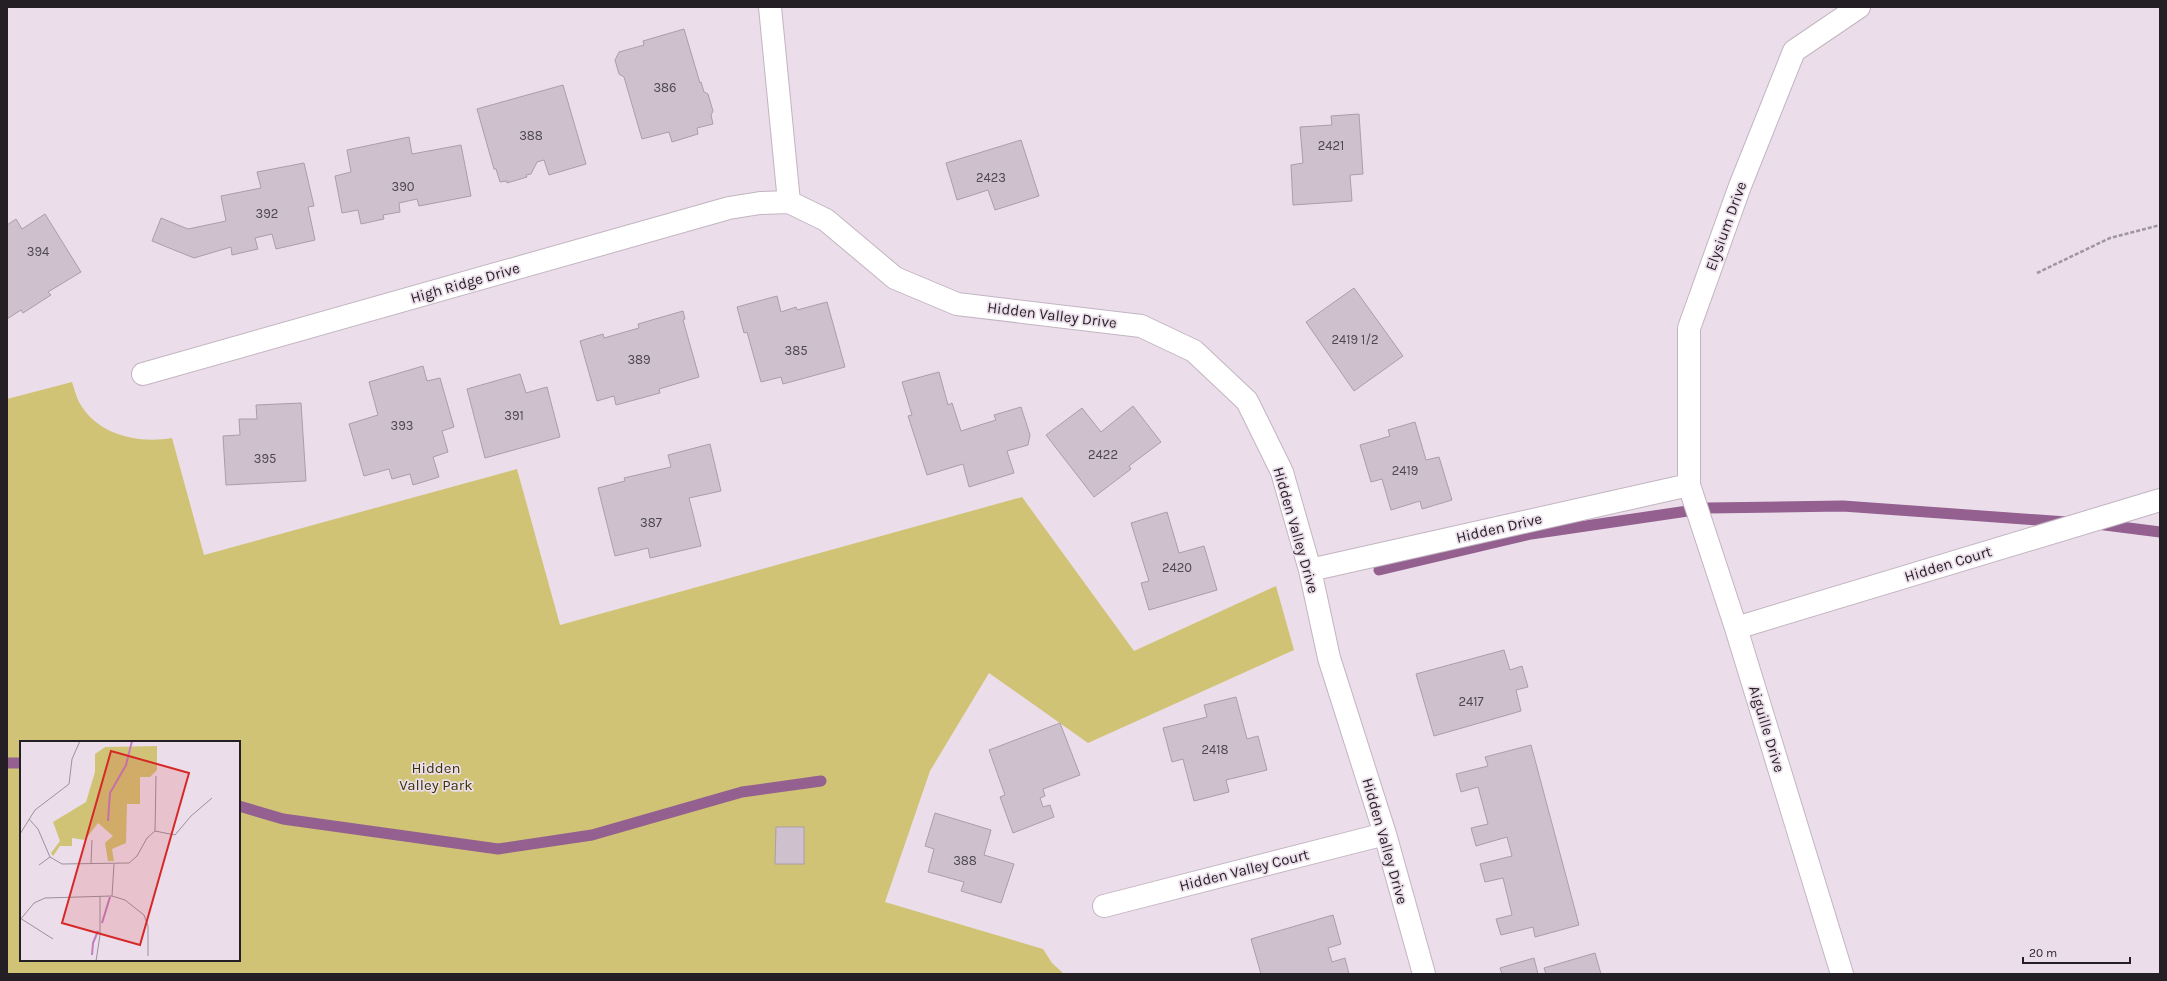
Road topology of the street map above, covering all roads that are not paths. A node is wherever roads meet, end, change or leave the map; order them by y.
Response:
1 (770, 7) edge
2 (1859, 7) edge
3 (789, 202) junction
4 (143, 374) dead end
5 (1689, 485) junction
6 (2160, 500) edge
7 (1310, 570) junction
8 (1736, 628) junction
9 (1385, 834) junction
10 (1104, 906) dead end
11 (1424, 974) edge
12 (1842, 974) edge

1 - 3 street
2 - 5 street, Elysium Drive
3 - 4 street, High Ridge Drive
3 - 7 street, Hidden Valley Drive
5 - 7 street, Hidden Drive
5 - 8 street, Aiguille Drive
6 - 8 street, Hidden Court
7 - 9 street, Hidden Valley Drive
8 - 12 street, Aiguille Drive
9 - 10 street, Hidden Valley Court
9 - 11 street, Hidden Valley Drive

